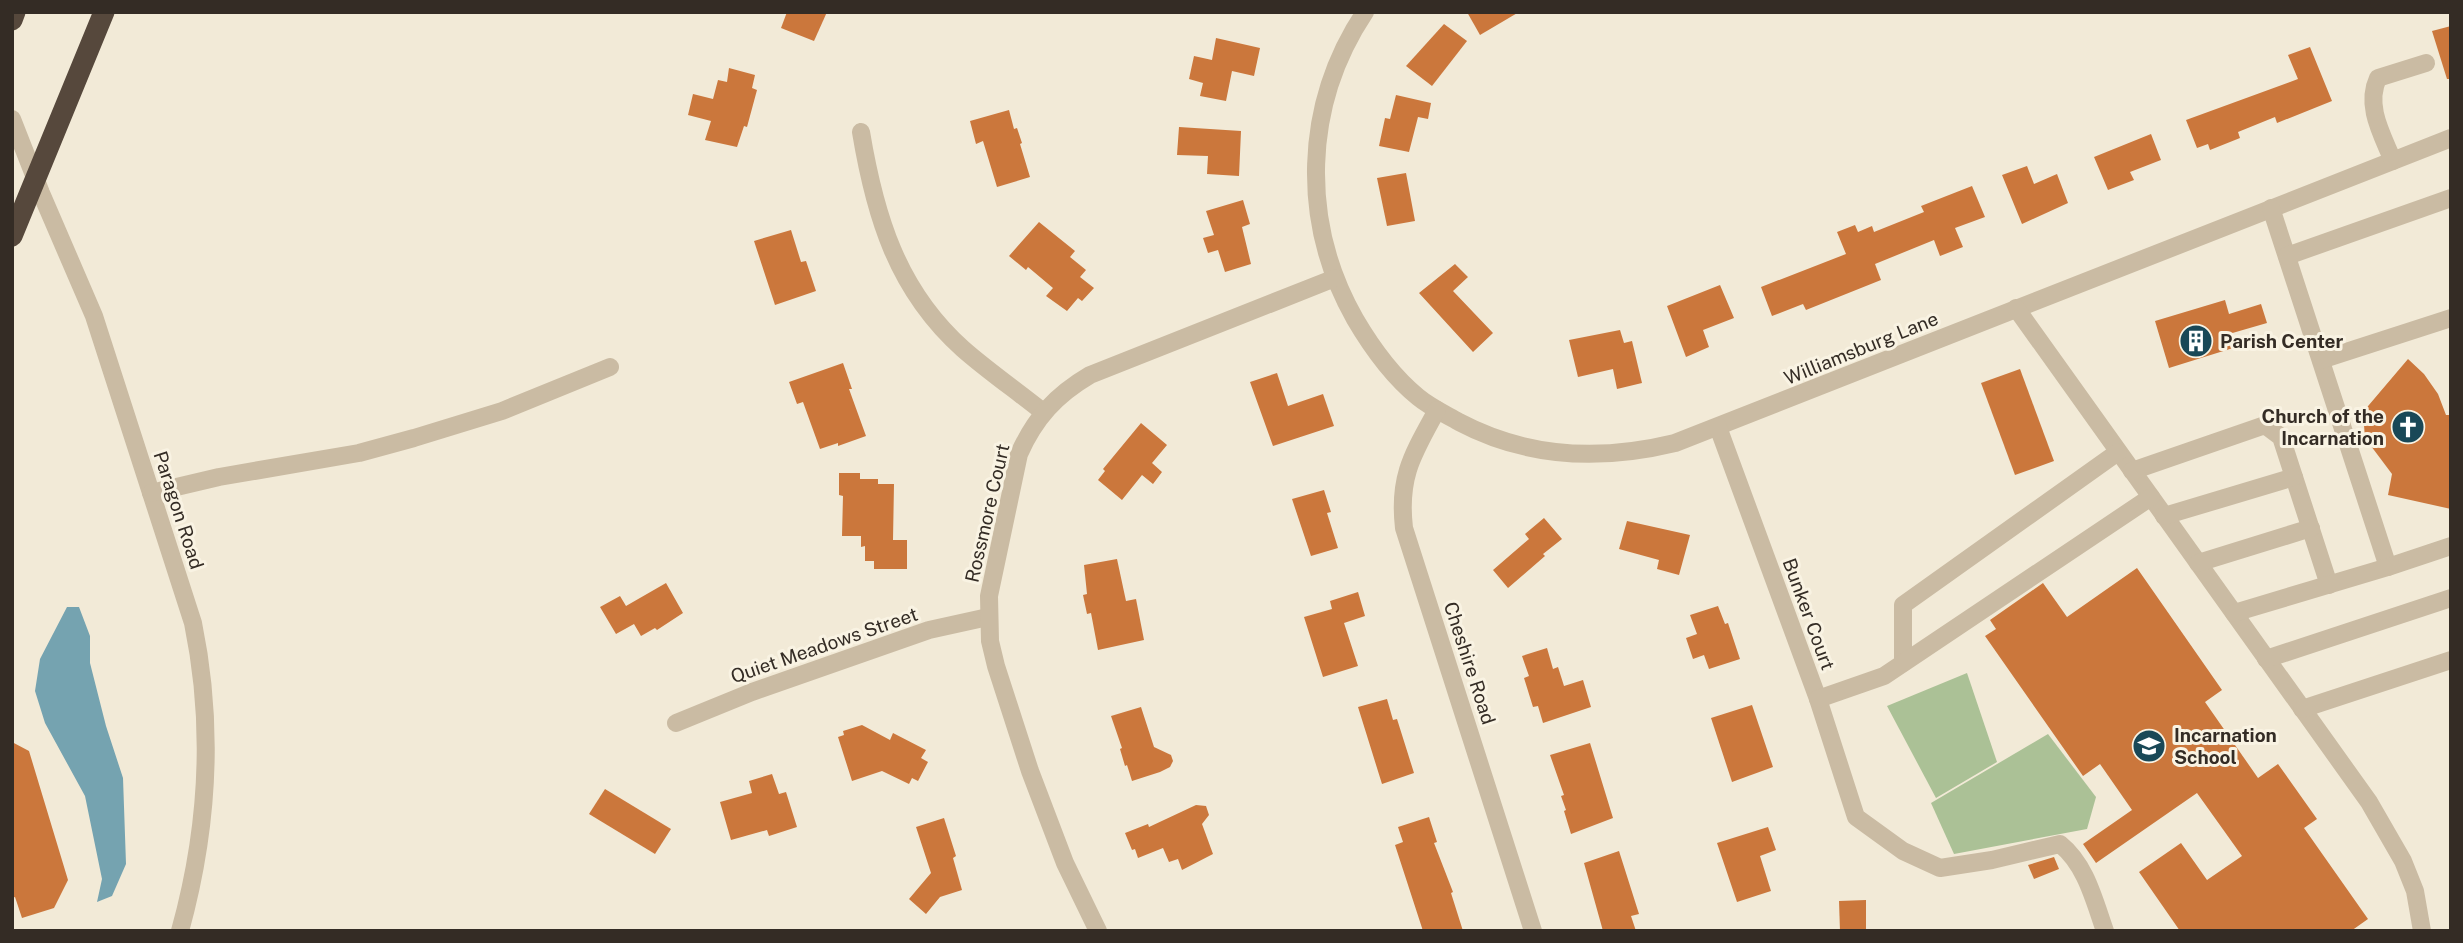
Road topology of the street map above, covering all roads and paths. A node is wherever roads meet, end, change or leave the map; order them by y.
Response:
1 (15, 12) edge
2 (104, 12) edge
3 (1365, 12) edge
4 (12, 20) edge
5 (2426, 63) dead end
6 (12, 119) edge
7 (861, 132) dead end
8 (2451, 138) edge
9 (2393, 161) junction
10 (2451, 198) edge
11 (2271, 208) junction
12 (12, 236) edge
13 (2287, 256) junction
14 (1335, 278) junction
15 (2016, 308) junction
16 (2451, 318) edge
17 (2321, 359) junction
18 (610, 367) dead end
19 (1437, 410) junction
20 (1043, 412) junction
21 (1718, 427) junction
22 (2118, 452) junction
23 (2132, 471) junction
24 (2294, 477) junction
25 (151, 493) junction
26 (2151, 497) junction
27 (2164, 516) junction
28 (2311, 528) junction
29 (2451, 545) edge
30 (2198, 563) junction
31 (2388, 567) junction
32 (2329, 585) junction
33 (2451, 598) edge
34 (2234, 613) junction
35 (988, 617) junction
36 (2266, 659) junction
37 (2451, 660) edge
38 (1903, 663) junction
39 (1818, 699) junction
40 (2302, 709) junction
41 (676, 723) dead end
42 (180, 931) edge
43 (1098, 931) edge
44 (1533, 931) edge
45 (2105, 931) edge
46 (2422, 931) edge

1 - 4 highway
2 - 12 highway
3 - 14 street, Williamsburg Lane
5 - 9 street
6 - 25 street, Paragon Road
7 - 20 street
8 - 9 street, Williamsburg Lane
9 - 11 street, Williamsburg Lane
10 - 13 street
11 - 13 street
11 - 15 street, Williamsburg Lane
13 - 17 street
14 - 19 street, Williamsburg Lane
14 - 20 street, Rossmore Court
15 - 21 street, Williamsburg Lane
15 - 22 street
16 - 17 street
17 - 31 street
18 - 25 street
19 - 21 street, Williamsburg Lane
19 - 44 street, Cheshire Road
20 - 35 street, Rossmore Court
21 - 39 street, Bunker Court
22 - 23 street
22 - 38 street
23 - 24 street
23 - 26 street
24 - 27 street
24 - 28 street
25 - 42 street, Paragon Road
26 - 27 street
26 - 38 street
27 - 30 street
28 - 30 street
28 - 32 street
29 - 31 street
30 - 34 street
31 - 32 street
32 - 34 street
33 - 36 street
34 - 36 street
35 - 41 street, Quiet Meadows Street
35 - 43 street, Rossmore Court
36 - 40 street
37 - 40 street
38 - 39 street
39 - 45 street, Bunker Court
40 - 46 street

